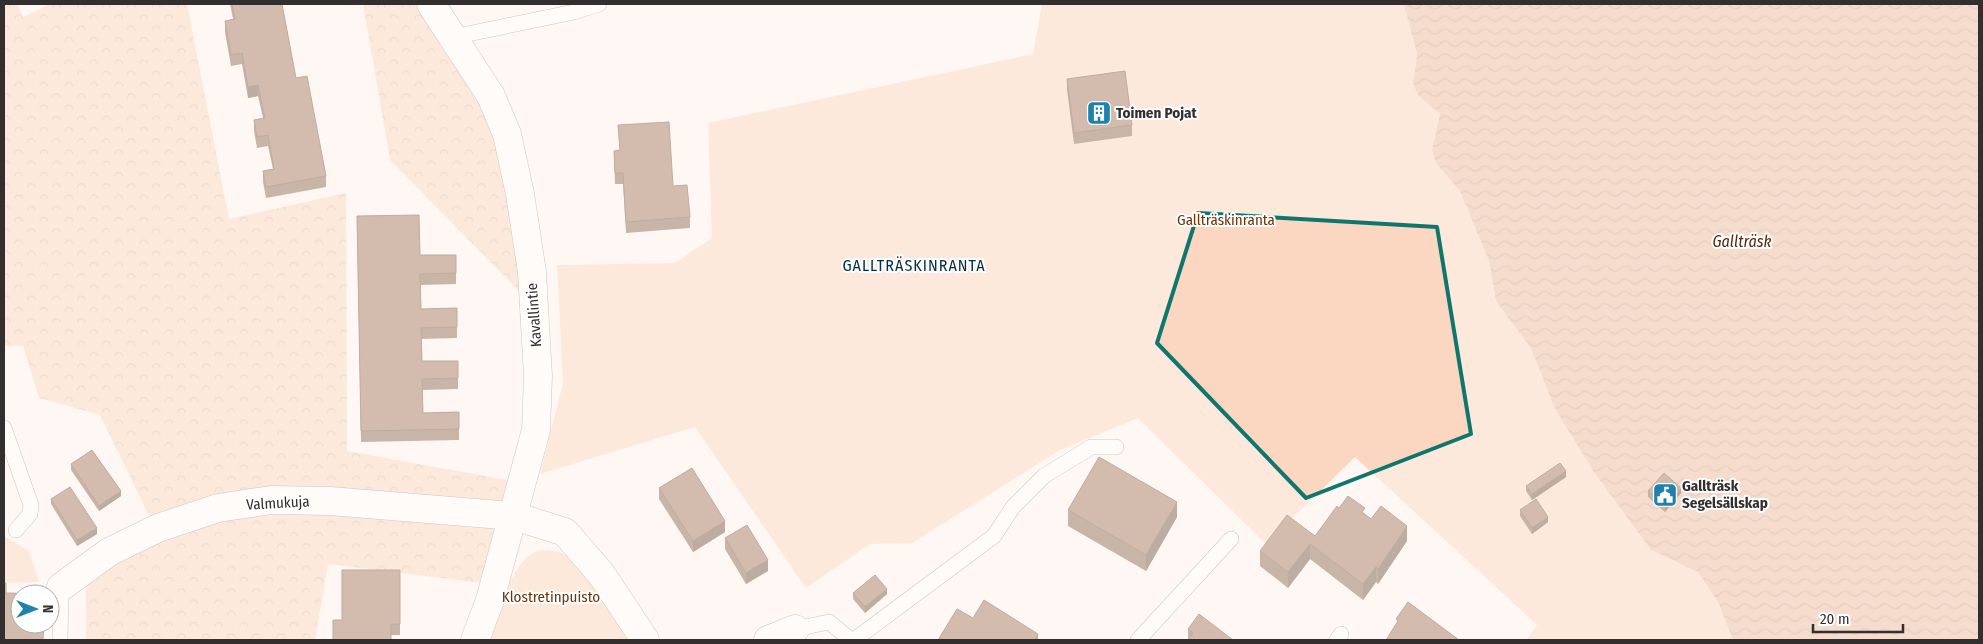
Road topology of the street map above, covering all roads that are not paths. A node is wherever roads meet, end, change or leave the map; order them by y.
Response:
1 (431, 4) edge
2 (599, 4) edge
3 (453, 38) junction
4 (4, 428) edge
5 (1116, 447) dead end
6 (514, 516) junction
7 (16, 530) dead end
8 (1232, 540) dead end
9 (61, 587) joint
10 (797, 635) edge
11 (60, 640) edge
12 (475, 640) edge
13 (645, 640) edge
14 (768, 640) edge
15 (852, 640) edge
16 (1138, 640) edge

1 - 3 street, Kavallintie
2 - 3 lane
3 - 6 street, Kavallintie
4 - 7 lane
5 - 15 lane
6 - 9 street, Valmukuja
6 - 12 street, Kavallintie
6 - 13 street, Valmukuja
8 - 16 lane
9 - 11 lane
10 - 14 street
10 - 15 lane

